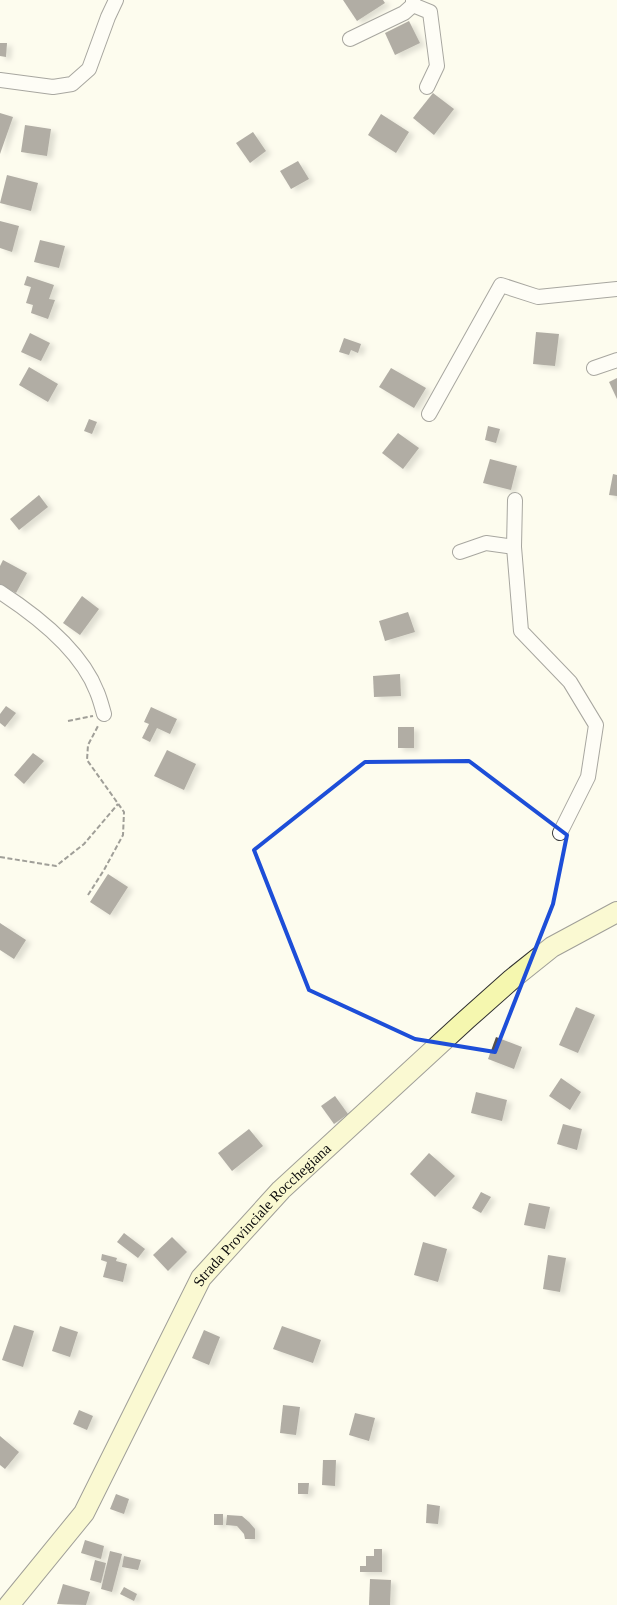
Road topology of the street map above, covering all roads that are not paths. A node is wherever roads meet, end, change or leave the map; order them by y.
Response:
1 (116, 0) edge
2 (413, 2) edge
3 (350, 39) dead end
4 (0, 80) edge
5 (427, 87) dead end
6 (617, 289) edge
7 (617, 360) edge
8 (594, 368) dead end
9 (430, 414) dead end
10 (515, 500) dead end
11 (514, 547) junction
12 (460, 552) dead end
13 (0, 592) edge
14 (104, 714) road end
15 (560, 833) dead end
16 (617, 912) edge
17 (9, 1605) edge

1 - 4 street
2 - 3 street
2 - 5 street
6 - 9 street
7 - 8 street
10 - 11 street
11 - 12 street
11 - 15 street
13 - 14 street
16 - 17 main road, Strada Provinciale Rocchegiana

